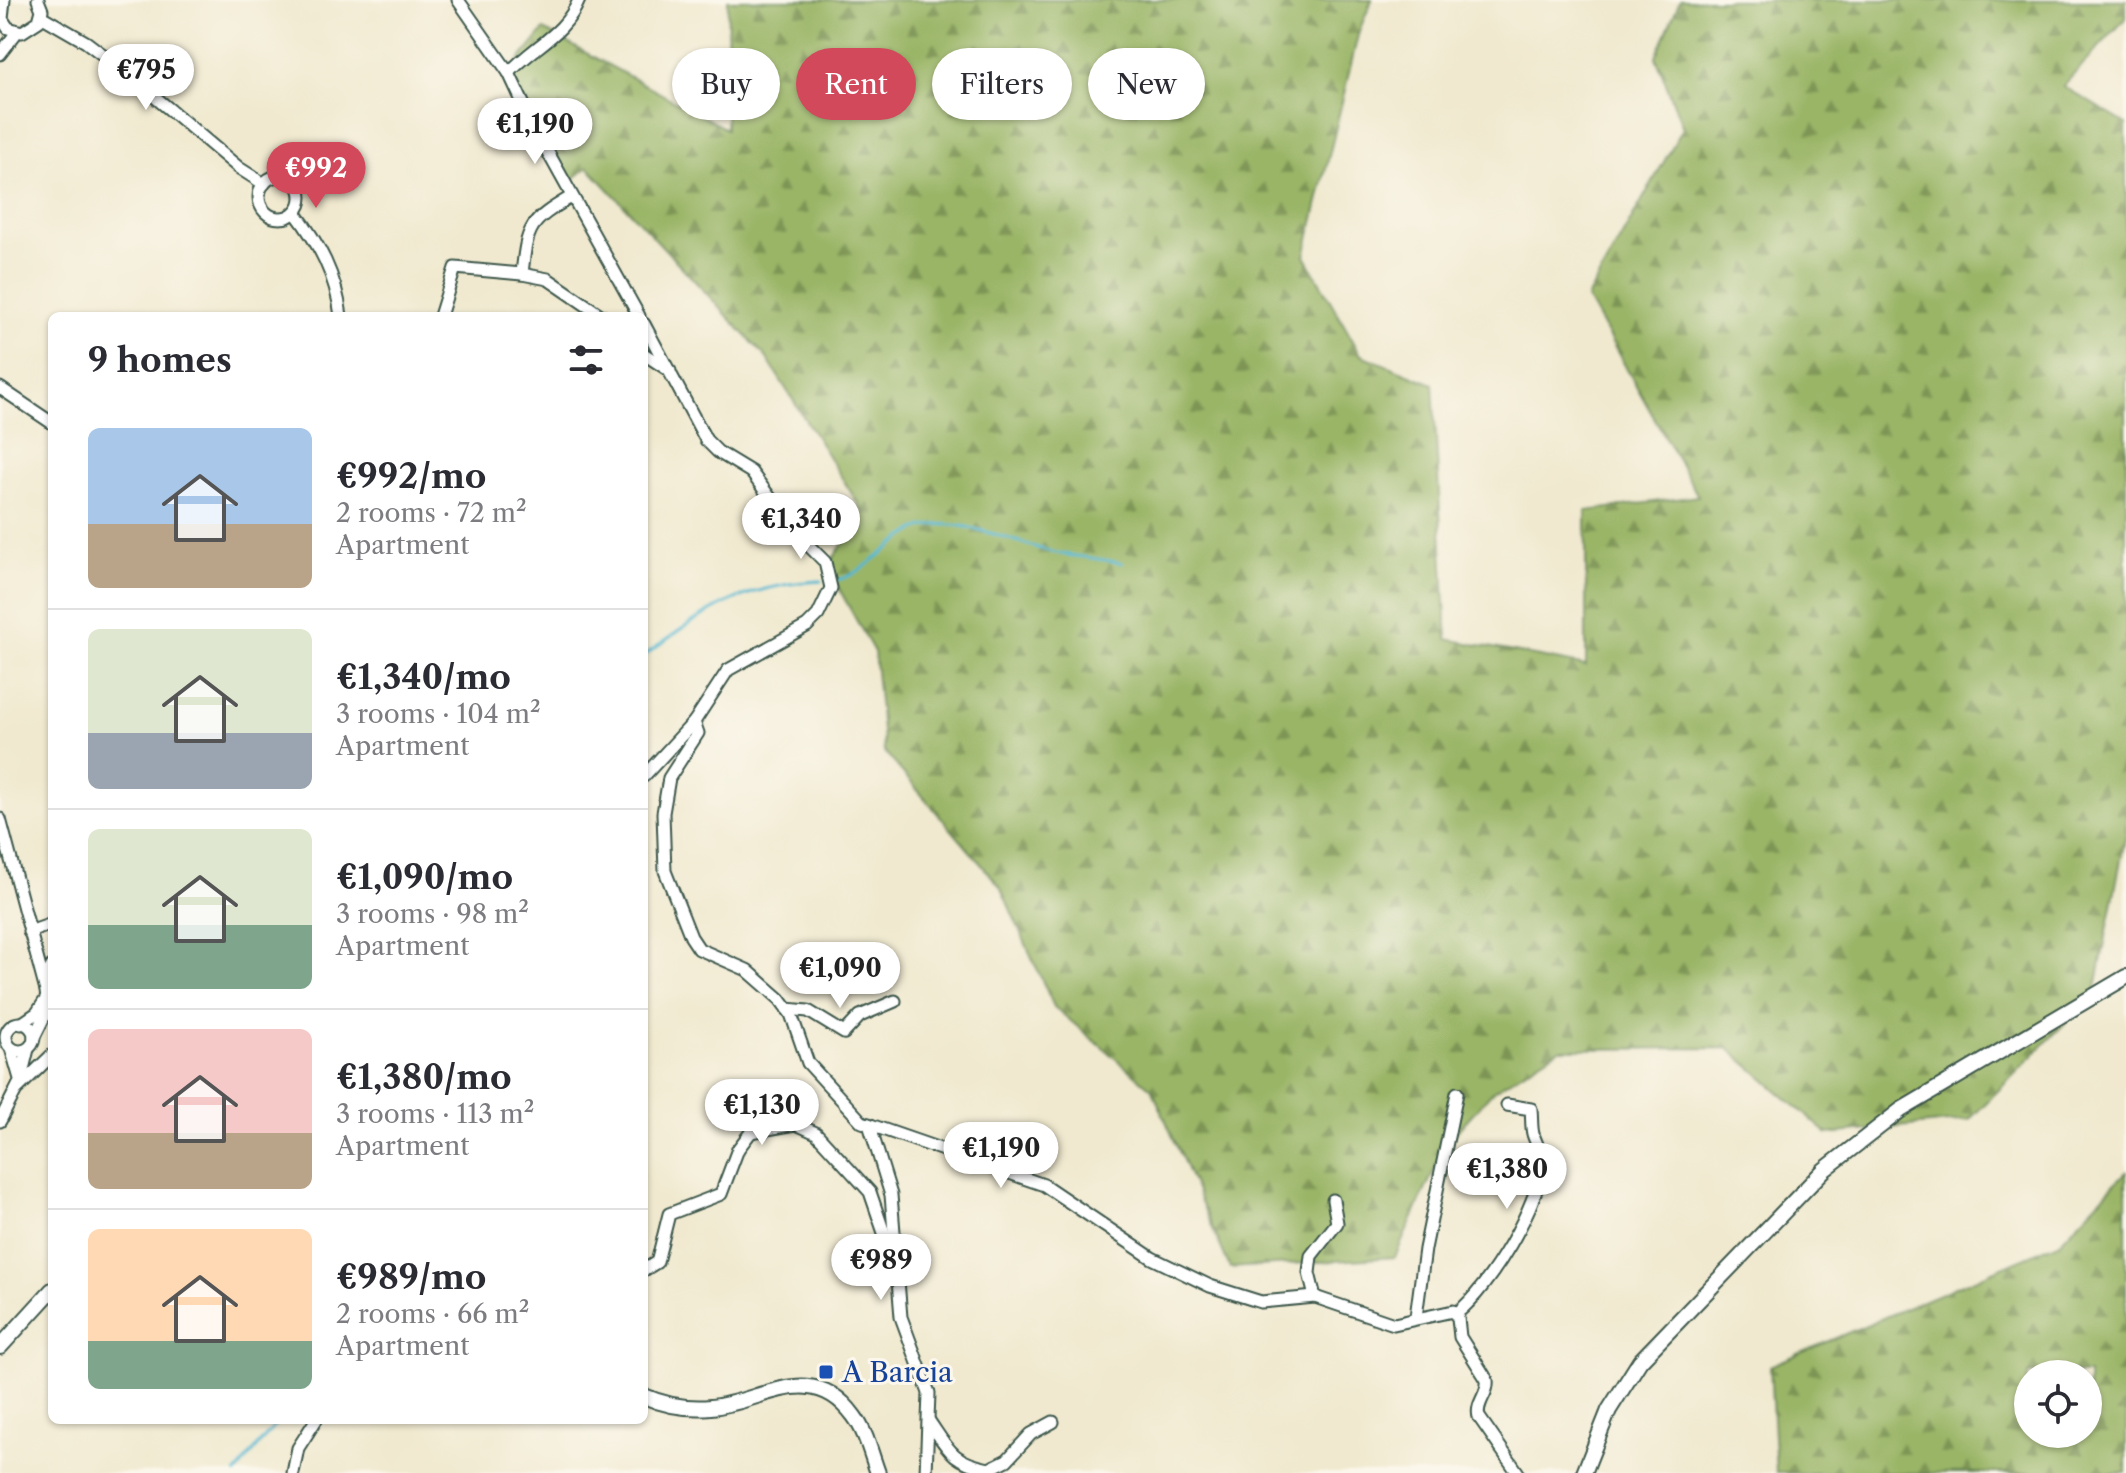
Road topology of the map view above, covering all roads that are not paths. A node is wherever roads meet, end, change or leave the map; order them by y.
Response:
1 (4, 0) edge
2 (38, 0) edge
3 (458, 0) edge
4 (579, 0) edge
5 (0, 6) edge
6 (41, 16) junction
7 (5, 24) junction
8 (17, 32) junction
9 (0, 53) edge
10 (509, 73) junction
11 (264, 184) junction
12 (571, 197) junction
13 (295, 212) junction
14 (522, 274) junction
15 (340, 312) edge
16 (441, 312) edge
17 (596, 312) edge
18 (637, 312) edge
19 (648, 331) edge
20 (648, 357) edge
21 (671, 372) junction
22 (0, 388) edge
23 (48, 420) edge
24 (694, 722) junction
25 (648, 772) edge
26 (0, 819) edge
27 (48, 925) edge
28 (29, 932) junction
29 (2126, 977) edge
30 (47, 989) edge
31 (895, 1001) dead end
32 (787, 1009) junction
33 (21, 1024) junction
34 (34, 1037) junction
35 (11, 1048) junction
36 (28, 1049) junction
37 (48, 1058) edge
38 (19, 1083) junction
39 (1457, 1093) dead end
40 (1507, 1105) dead end
41 (0, 1121) edge
42 (869, 1124) junction
43 (1333, 1200) dead end
44 (895, 1265) junction
45 (648, 1268) edge
46 (48, 1294) edge
47 (1315, 1297) junction
48 (1457, 1313) junction
49 (1416, 1317) junction
50 (0, 1347) edge
51 (648, 1397) edge
52 (929, 1421) junction
53 (1053, 1422) dead end
54 (313, 1424) edge
55 (293, 1473) edge
56 (878, 1473) edge
57 (926, 1473) edge
58 (1518, 1473) edge
59 (1584, 1473) edge

1 - 5 street
2 - 6 street
3 - 10 street
4 - 10 street
5 - 7 street
6 - 8 street
6 - 11 street
7 - 8 street
7 - 9 street
8 - 9 street
10 - 12 street
11 - 13 street
11 - 13 street
12 - 14 street
12 - 18 street
13 - 15 street
14 - 16 street
14 - 17 street
19 - 21 street
20 - 21 street
21 - 24 street
22 - 23 street
24 - 25 street
24 - 32 street
26 - 28 street
27 - 28 street
28 - 30 street
29 - 59 main road
30 - 33 street
30 - 34 street
31 - 32 street
32 - 42 street
33 - 34 street
33 - 35 street
34 - 36 street
35 - 36 street
35 - 38 street
36 - 38 street
37 - 38 street
38 - 41 street
39 - 49 street
40 - 48 street
42 - 44 street
42 - 47 street
43 - 47 street
44 - 45 street
44 - 52 street
46 - 50 main road
47 - 49 street
48 - 49 street
48 - 58 street
51 - 56 main road
52 - 53 street
52 - 57 street
54 - 55 street

